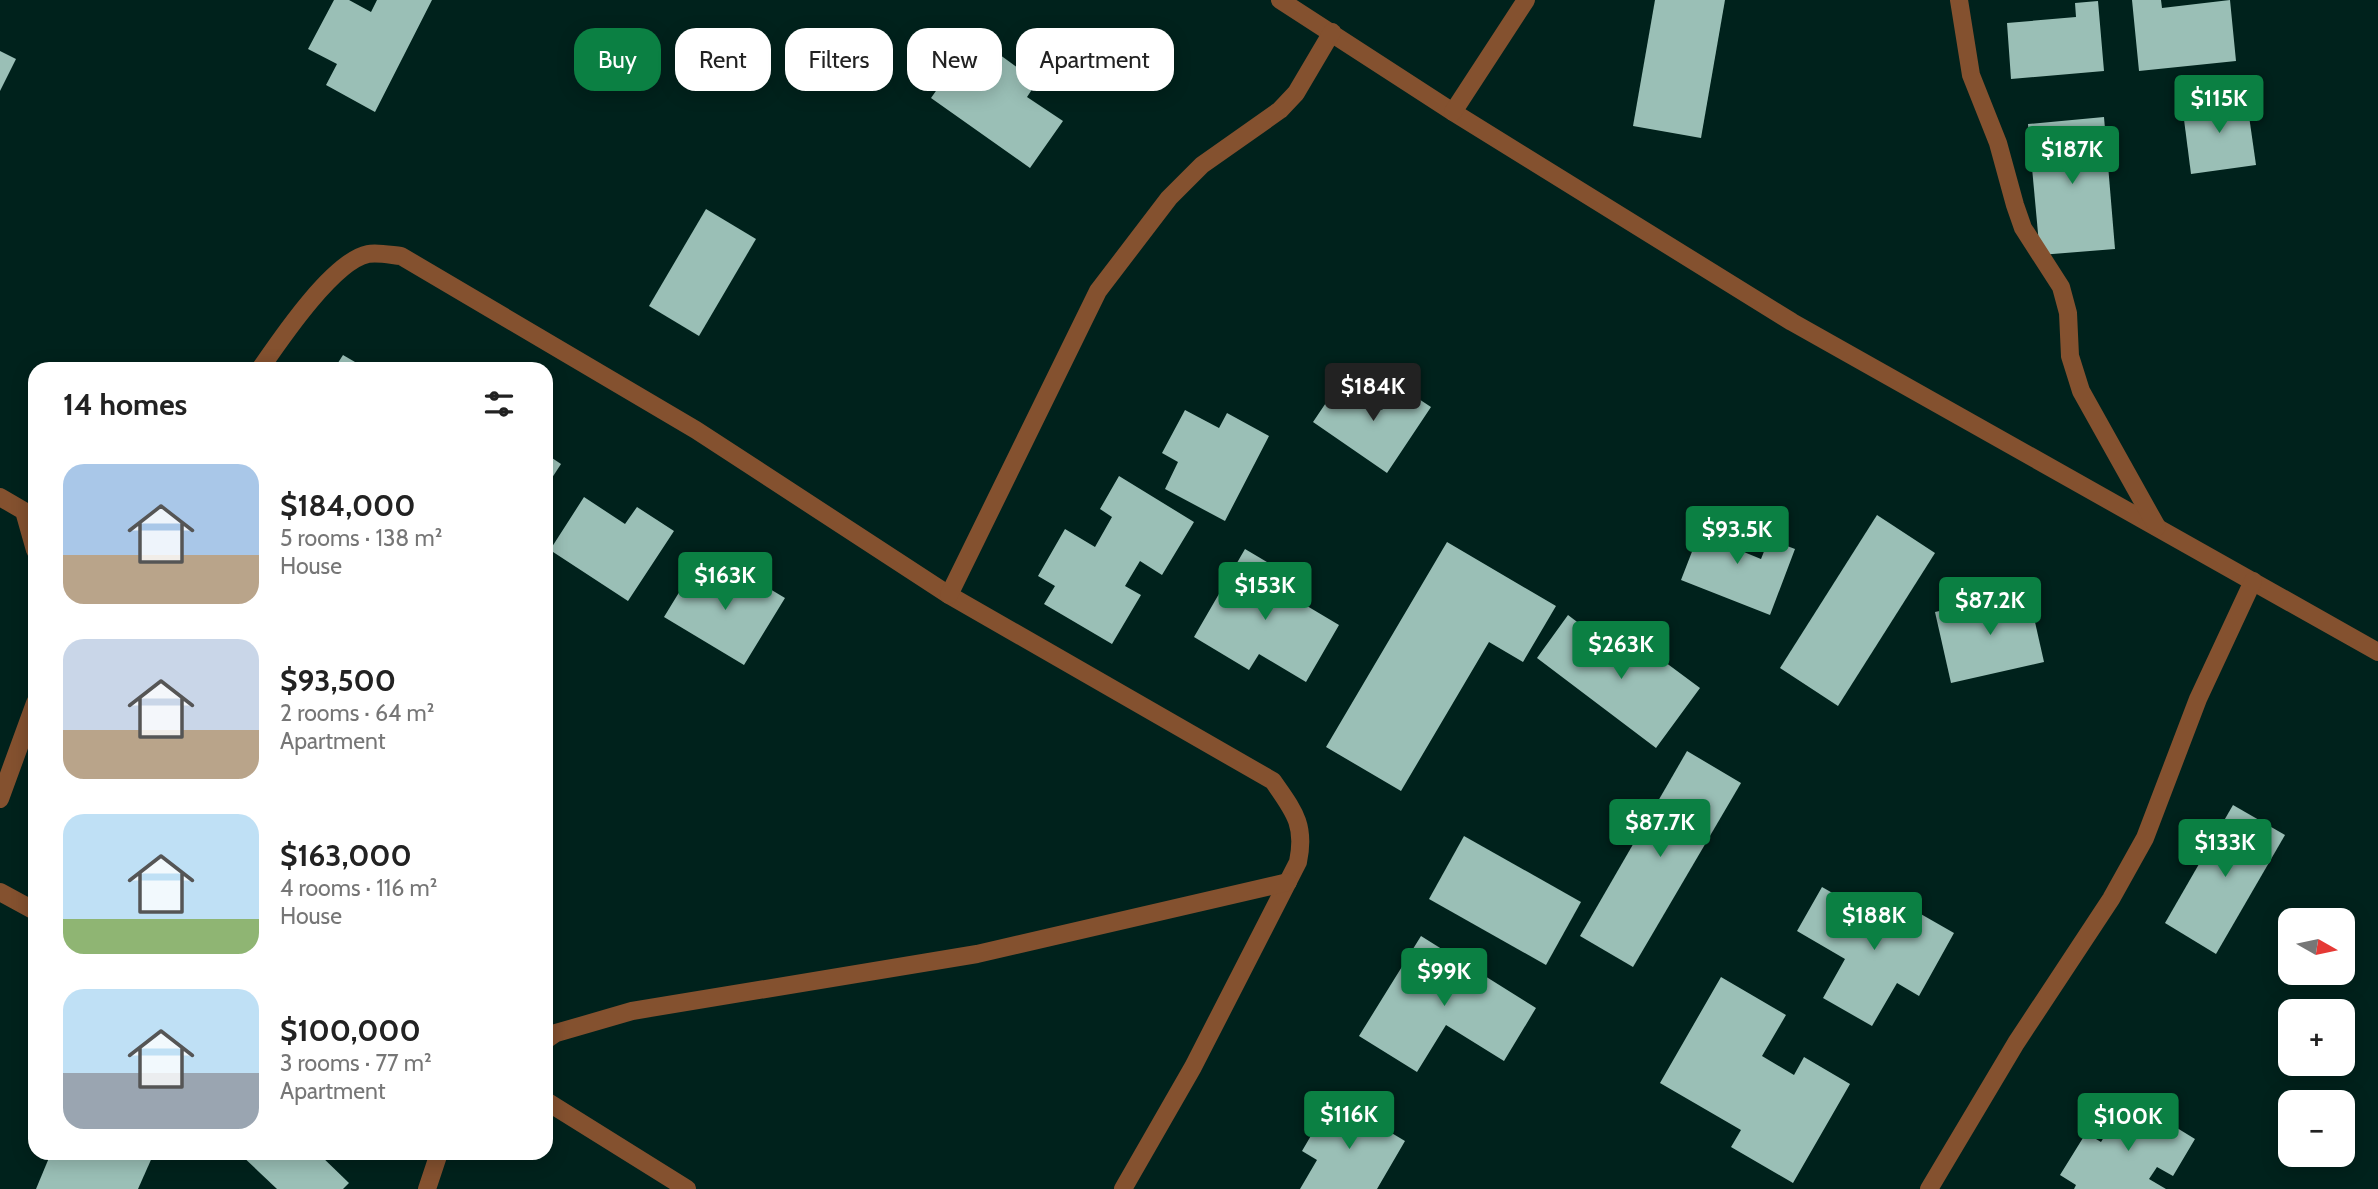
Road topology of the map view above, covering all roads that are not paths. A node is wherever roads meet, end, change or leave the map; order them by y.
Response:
1 (1280, 0) edge
2 (1526, 0) edge
3 (1959, 0) edge
4 (1332, 32) junction
5 (1453, 112) junction
6 (265, 362) edge
7 (0, 497) edge
8 (28, 510) edge
9 (2157, 527) junction
10 (2253, 581) junction
11 (949, 594) junction
12 (2378, 652) edge
13 (28, 722) edge
14 (0, 799) edge
15 (1288, 883) junction
16 (0, 891) edge
17 (28, 907) edge
18 (553, 1035) edge
19 (553, 1105) edge
20 (437, 1160) edge
21 (427, 1189) edge
22 (687, 1189) edge
23 (1123, 1189) edge
24 (1929, 1189) edge

1 - 4 street
2 - 5 street
3 - 9 street
4 - 5 street
4 - 11 street
5 - 9 street
6 - 11 street
7 - 8 street
9 - 10 street
10 - 12 street
10 - 24 street
11 - 15 street
13 - 14 street
15 - 18 street
15 - 23 street
16 - 17 street
19 - 22 street
20 - 21 street

